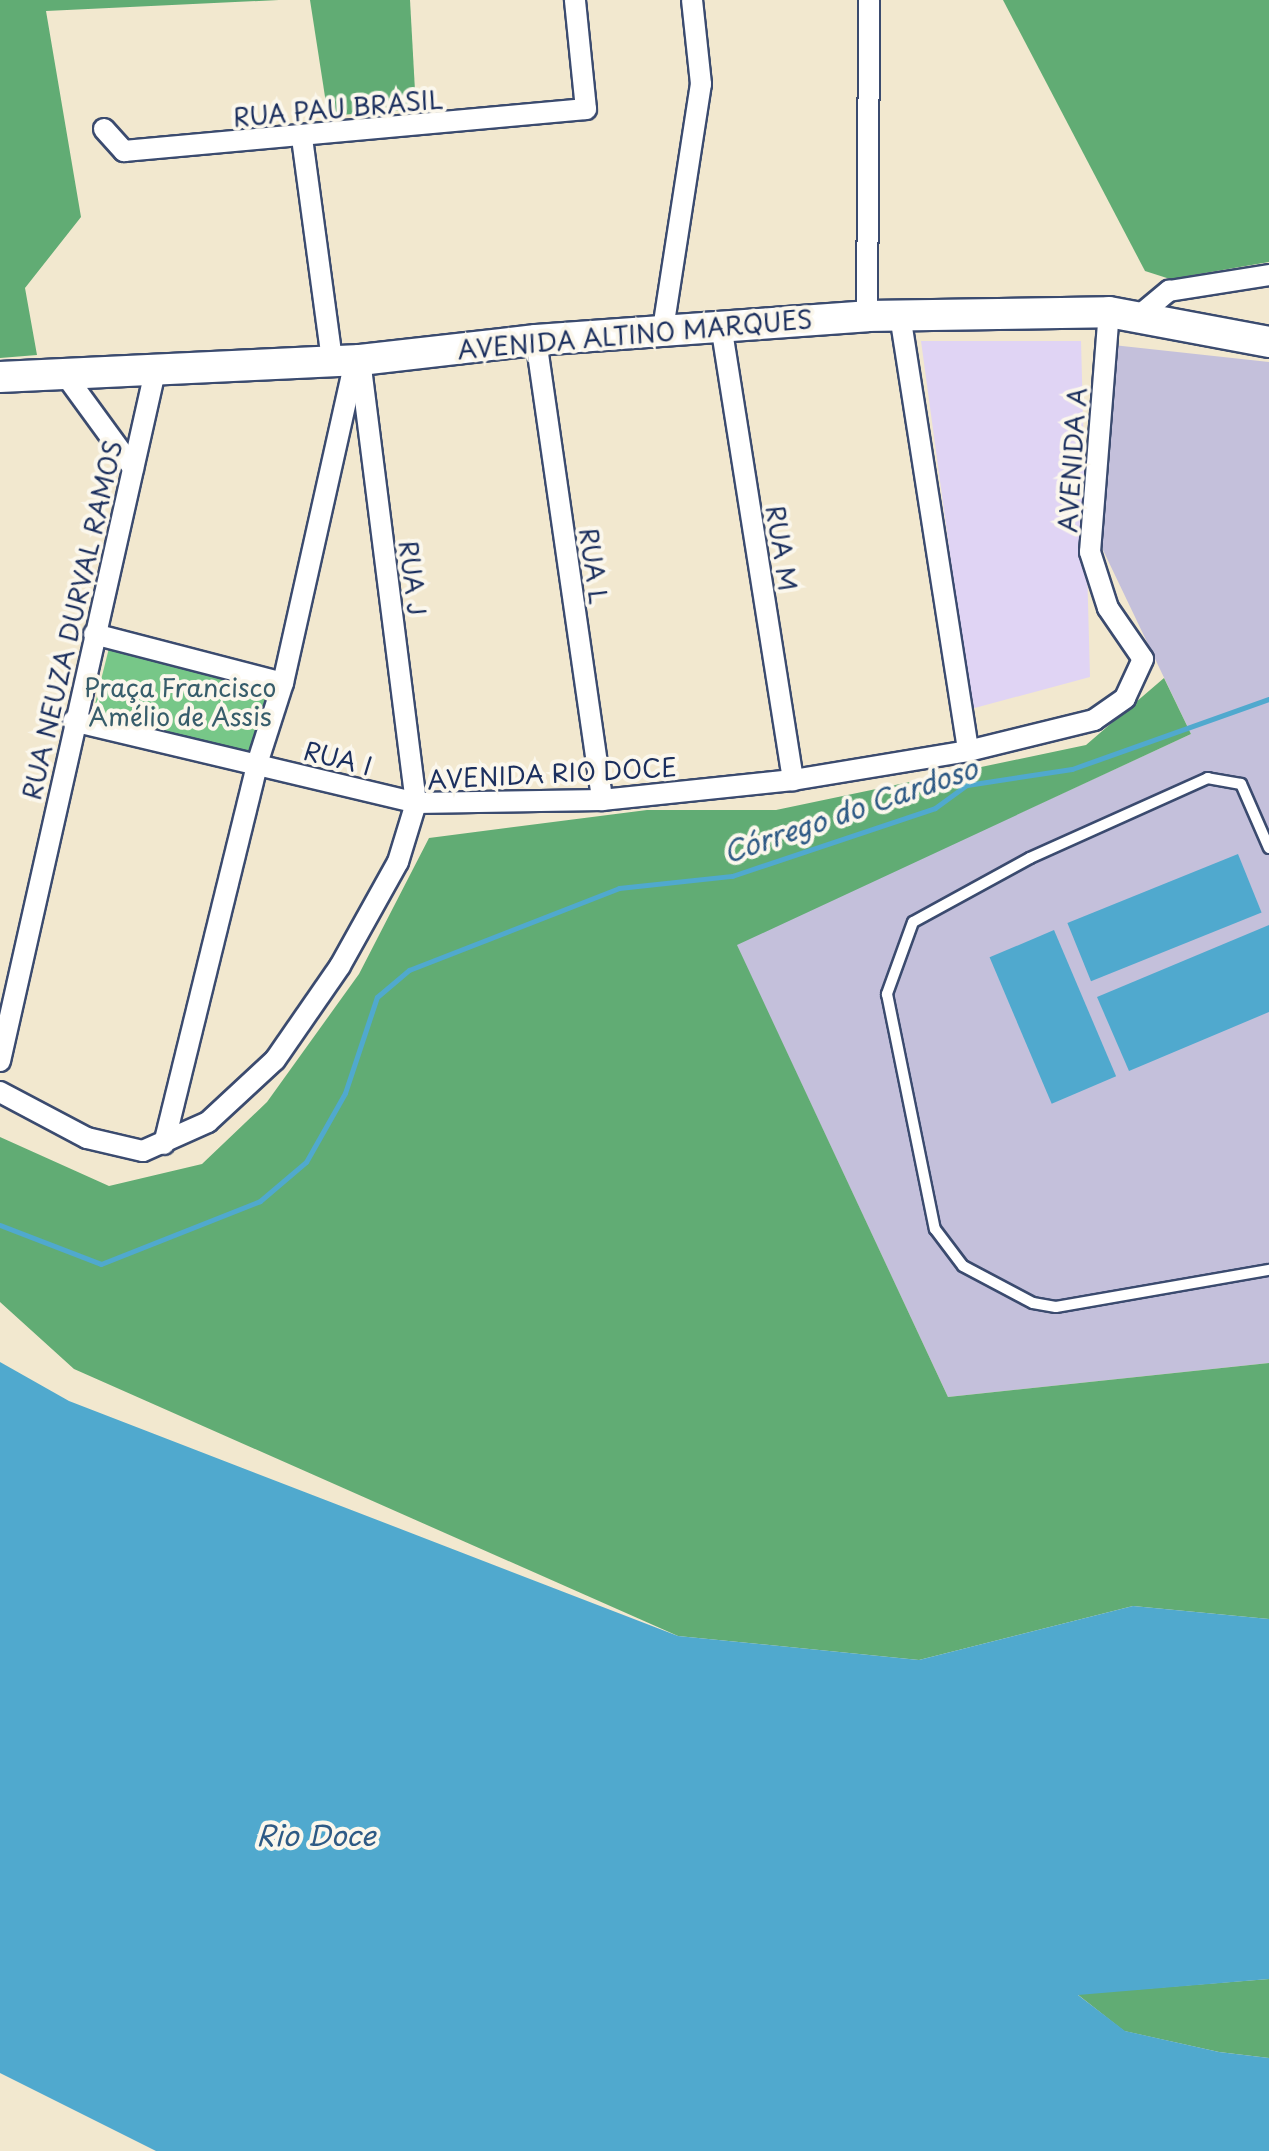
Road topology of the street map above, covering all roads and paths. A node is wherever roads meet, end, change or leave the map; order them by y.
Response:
1 (575, 0) edge
2 (692, 0) edge
3 (869, 0) edge
4 (104, 130) dead end
5 (302, 138) junction
6 (1269, 274) edge
7 (1109, 312) junction
8 (900, 315) junction
9 (1140, 315) junction
10 (867, 316) junction
11 (721, 325) junction
12 (663, 329) junction
13 (536, 340) junction
14 (1269, 342) edge
15 (349, 360) junction
16 (156, 367) junction
17 (66, 376) junction
18 (0, 377) edge
19 (133, 468) junction
20 (94, 634) junction
21 (1143, 659) joint
22 (284, 682) junction
23 (73, 722) junction
24 (968, 751) junction
25 (258, 764) junction
26 (794, 780) junction
27 (602, 800) junction
28 (416, 803) junction
29 (1269, 848) edge
30 (0, 1060) edge
31 (0, 1092) edge
32 (164, 1144) junction
33 (1269, 1270) edge

1 - 5 street, RUA PAU BRASIL
2 - 12 street
3 - 10 street
4 - 5 street, RUA PAU BRASIL
5 - 15 street, RUA J
6 - 9 street
7 - 8 main road, AVENIDA ALTINO MARQUES
7 - 9 main road, AVENIDA ALTINO MARQUES
7 - 21 street, AVENIDA A
8 - 10 main road, AVENIDA ALTINO MARQUES
8 - 24 street
9 - 14 main road, AVENIDA ALTINO MARQUES
10 - 11 main road, AVENIDA ALTINO MARQUES
11 - 12 main road, AVENIDA ALTINO MARQUES
11 - 26 street, RUA M
12 - 13 main road, AVENIDA ALTINO MARQUES
13 - 15 main road, AVENIDA ALTINO MARQUES
13 - 27 street, RUA L
15 - 16 main road, AVENIDA ALTINO MARQUES
15 - 22 street
15 - 28 street, RUA J
16 - 17 main road, AVENIDA ALTINO MARQUES
16 - 19 street, RUA NEUZA DURVAL RAMOS
17 - 18 main road, AVENIDA ALTINO MARQUES
17 - 19 street
19 - 20 street, RUA NEUZA DURVAL RAMOS
20 - 22 street
20 - 23 street, RUA NEUZA DURVAL RAMOS
21 - 24 street, AVENIDA RIO DOCE
22 - 25 street
23 - 25 street, RUA I
23 - 30 street, RUA NEUZA DURVAL RAMOS
24 - 26 street, AVENIDA RIO DOCE
25 - 28 street, RUA I
25 - 32 street
26 - 27 street, AVENIDA RIO DOCE
27 - 28 street, AVENIDA RIO DOCE
28 - 32 street, AVENIDA RIO DOCE
29 - 33 lane
31 - 32 street, AVENIDA RIO DOCE

